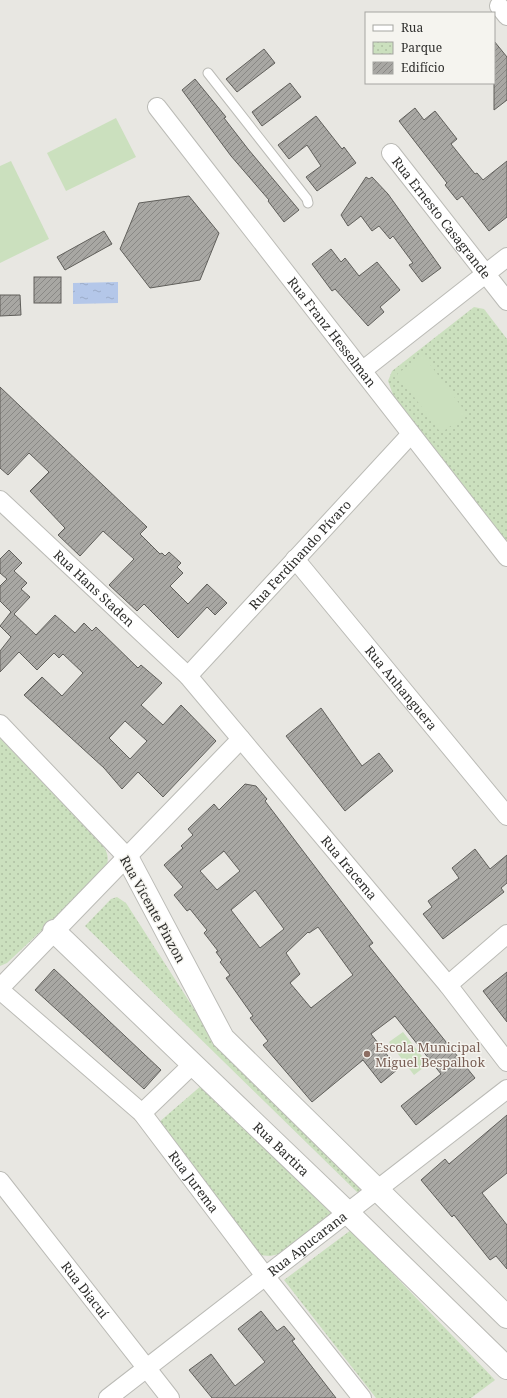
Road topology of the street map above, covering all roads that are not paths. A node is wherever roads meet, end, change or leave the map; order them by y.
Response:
1 (208, 73) dead end
2 (157, 107) dead end
3 (391, 153) dead end
4 (308, 203) dead end
5 (507, 257) edge
6 (486, 274) junction
7 (507, 301) edge
8 (363, 370) junction
9 (411, 434) junction
10 (0, 500) edge
11 (507, 557) edge
12 (295, 559) junction
13 (188, 676) junction
14 (0, 724) edge
15 (241, 739) junction
16 (507, 816) edge
17 (127, 857) junction
18 (54, 932) junction
19 (507, 934) edge
20 (448, 985) junction
21 (0, 989) edge
22 (507, 1062) edge
23 (193, 1064) junction
24 (507, 1089) edge
25 (142, 1113) junction
26 (0, 1181) edge
27 (377, 1189) junction
28 (347, 1212) junction
29 (265, 1276) junction
30 (507, 1317) edge
31 (146, 1368) junction
32 (507, 1368) edge
33 (108, 1398) edge
34 (170, 1398) edge
35 (362, 1398) edge

1 - 4 lane
2 - 8 street, Rua Franz Hesselman
3 - 6 street, Rua Ernesto Casagrande
5 - 6 street
6 - 7 street, Rua Ernesto Casagrande
6 - 8 street
8 - 9 street, Rua Franz Hesselman
9 - 11 street, Rua Franz Hesselman
9 - 12 street, Rua Ferdinando Pívaro
10 - 13 street, Rua Hans Staden
12 - 13 street, Rua Ferdinando Pívaro
12 - 16 street, Rua Anhanguera
13 - 15 street, Rua Iracema
14 - 17 street, Rua Vicente Pinzon
15 - 17 street
15 - 20 street, Rua Iracema
17 - 18 street
17 - 27 street, Rua Vicente Pinzon
18 - 21 street
18 - 23 street, Rua Bartira
19 - 20 street
20 - 22 street, Rua Iracema
21 - 25 street, Rua Jurema
23 - 25 street
23 - 28 street, Rua Bartira
24 - 27 street, Rua Apucarana
25 - 29 street, Rua Jurema
26 - 31 street, Rua Diacuí
27 - 28 street, Rua Apucarana
27 - 30 street
28 - 29 street, Rua Apucarana
28 - 32 street, Rua Bartira
29 - 31 street, Rua Apucarana
29 - 35 street, Rua Jurema
31 - 33 street, Rua Apucarana
31 - 34 street, Rua Diacuí

